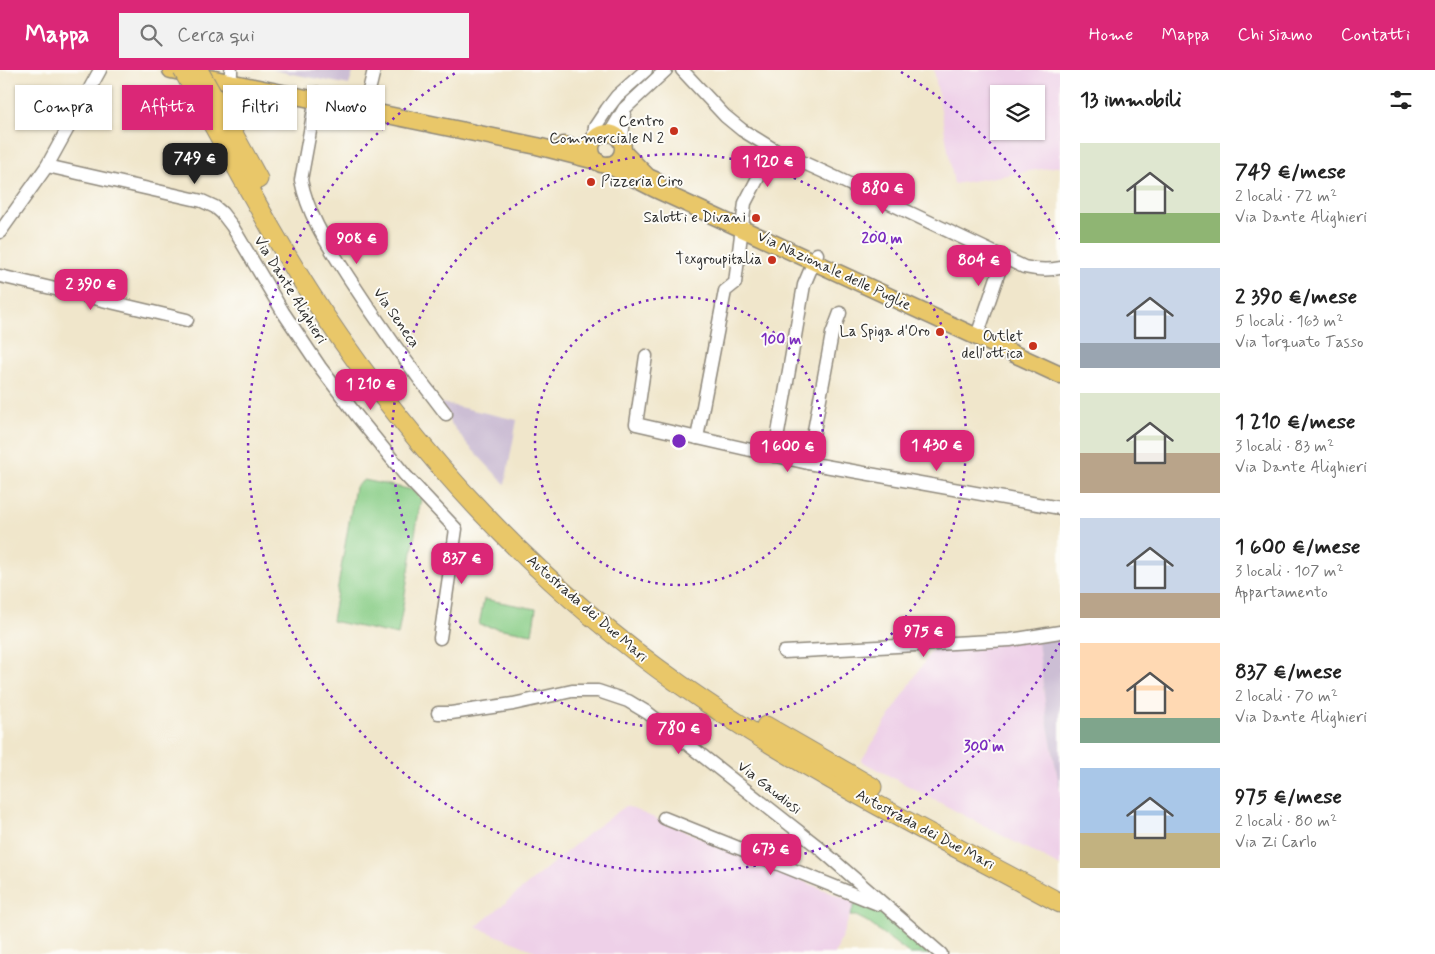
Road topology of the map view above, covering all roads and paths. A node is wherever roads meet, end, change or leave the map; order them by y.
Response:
1 (100, 70) edge
2 (171, 70) edge
3 (183, 70) edge
4 (198, 70) edge
5 (212, 70) edge
6 (374, 70) edge
7 (646, 70) edge
8 (666, 70) edge
9 (682, 70) edge
10 (231, 72) edge
11 (196, 85) edge
12 (202, 85) edge
13 (370, 85) edge
14 (307, 93) edge
15 (307, 94) edge
16 (385, 107) edge
17 (213, 109) edge
18 (213, 111) edge
19 (385, 112) edge
20 (310, 130) edge
21 (607, 141) junction
22 (773, 149) junction
23 (602, 163) junction
24 (46, 166) junction
25 (742, 224) junction
26 (0, 232) edge
27 (1004, 257) junction
28 (816, 258) junction
29 (1060, 268) edge
30 (0, 276) edge
31 (840, 313) dead end
32 (188, 320) dead end
33 (978, 332) junction
34 (646, 356) dead end
35 (1060, 364) edge
36 (1060, 375) edge
37 (446, 414) dead end
38 (697, 438) junction
39 (774, 456) junction
40 (808, 463) junction
41 (1060, 508) edge
42 (1060, 632) edge
43 (440, 638) dead end
44 (784, 652) dead end
45 (438, 713) dead end
46 (664, 818) dead end
47 (1060, 888) edge
48 (1060, 903) edge
49 (888, 908) junction
50 (941, 954) edge

1 - 24 street
2 - 15 main road, Via Nazionale delle Puglie
3 - 11 highway, Autostrada dei Due Mari, bridge
4 - 12 highway, Autostrada dei Due Mari, bridge
5 - 10 main road, Via Nazionale delle Puglie
6 - 13 street
7 - 21 street
8 - 21 street
9 - 22 street
10 - 14 main road, Via Nazionale delle Puglie
16 - 21 main road, Via Nazionale delle Puglie
17 - 47 highway, Autostrada dei Due Mari
18 - 48 highway, Autostrada dei Due Mari
19 - 23 main road, Via Nazionale delle Puglie
20 - 37 street, Via Seneca
21 - 23 main road
21 - 23 main road
21 - 25 main road, Via Nazionale delle Puglie
22 - 25 street
22 - 27 street
23 - 25 main road, Via Nazionale delle Puglie
24 - 26 street
24 - 43 street, Via Dante Alighieri
25 - 28 main road, Via Nazionale delle Puglie
25 - 38 street
27 - 29 street
27 - 33 street
28 - 33 main road, Via Nazionale delle Puglie
28 - 39 street
30 - 32 street
31 - 40 street
33 - 35 main road, Via Nazionale delle Puglie
33 - 36 main road, Via Nazionale delle Puglie
34 - 38 street
38 - 39 street
39 - 40 street
40 - 41 street
42 - 44 street
45 - 49 street, Via Gaudiosi
46 - 49 street
49 - 50 street, Via Gaudiosi

